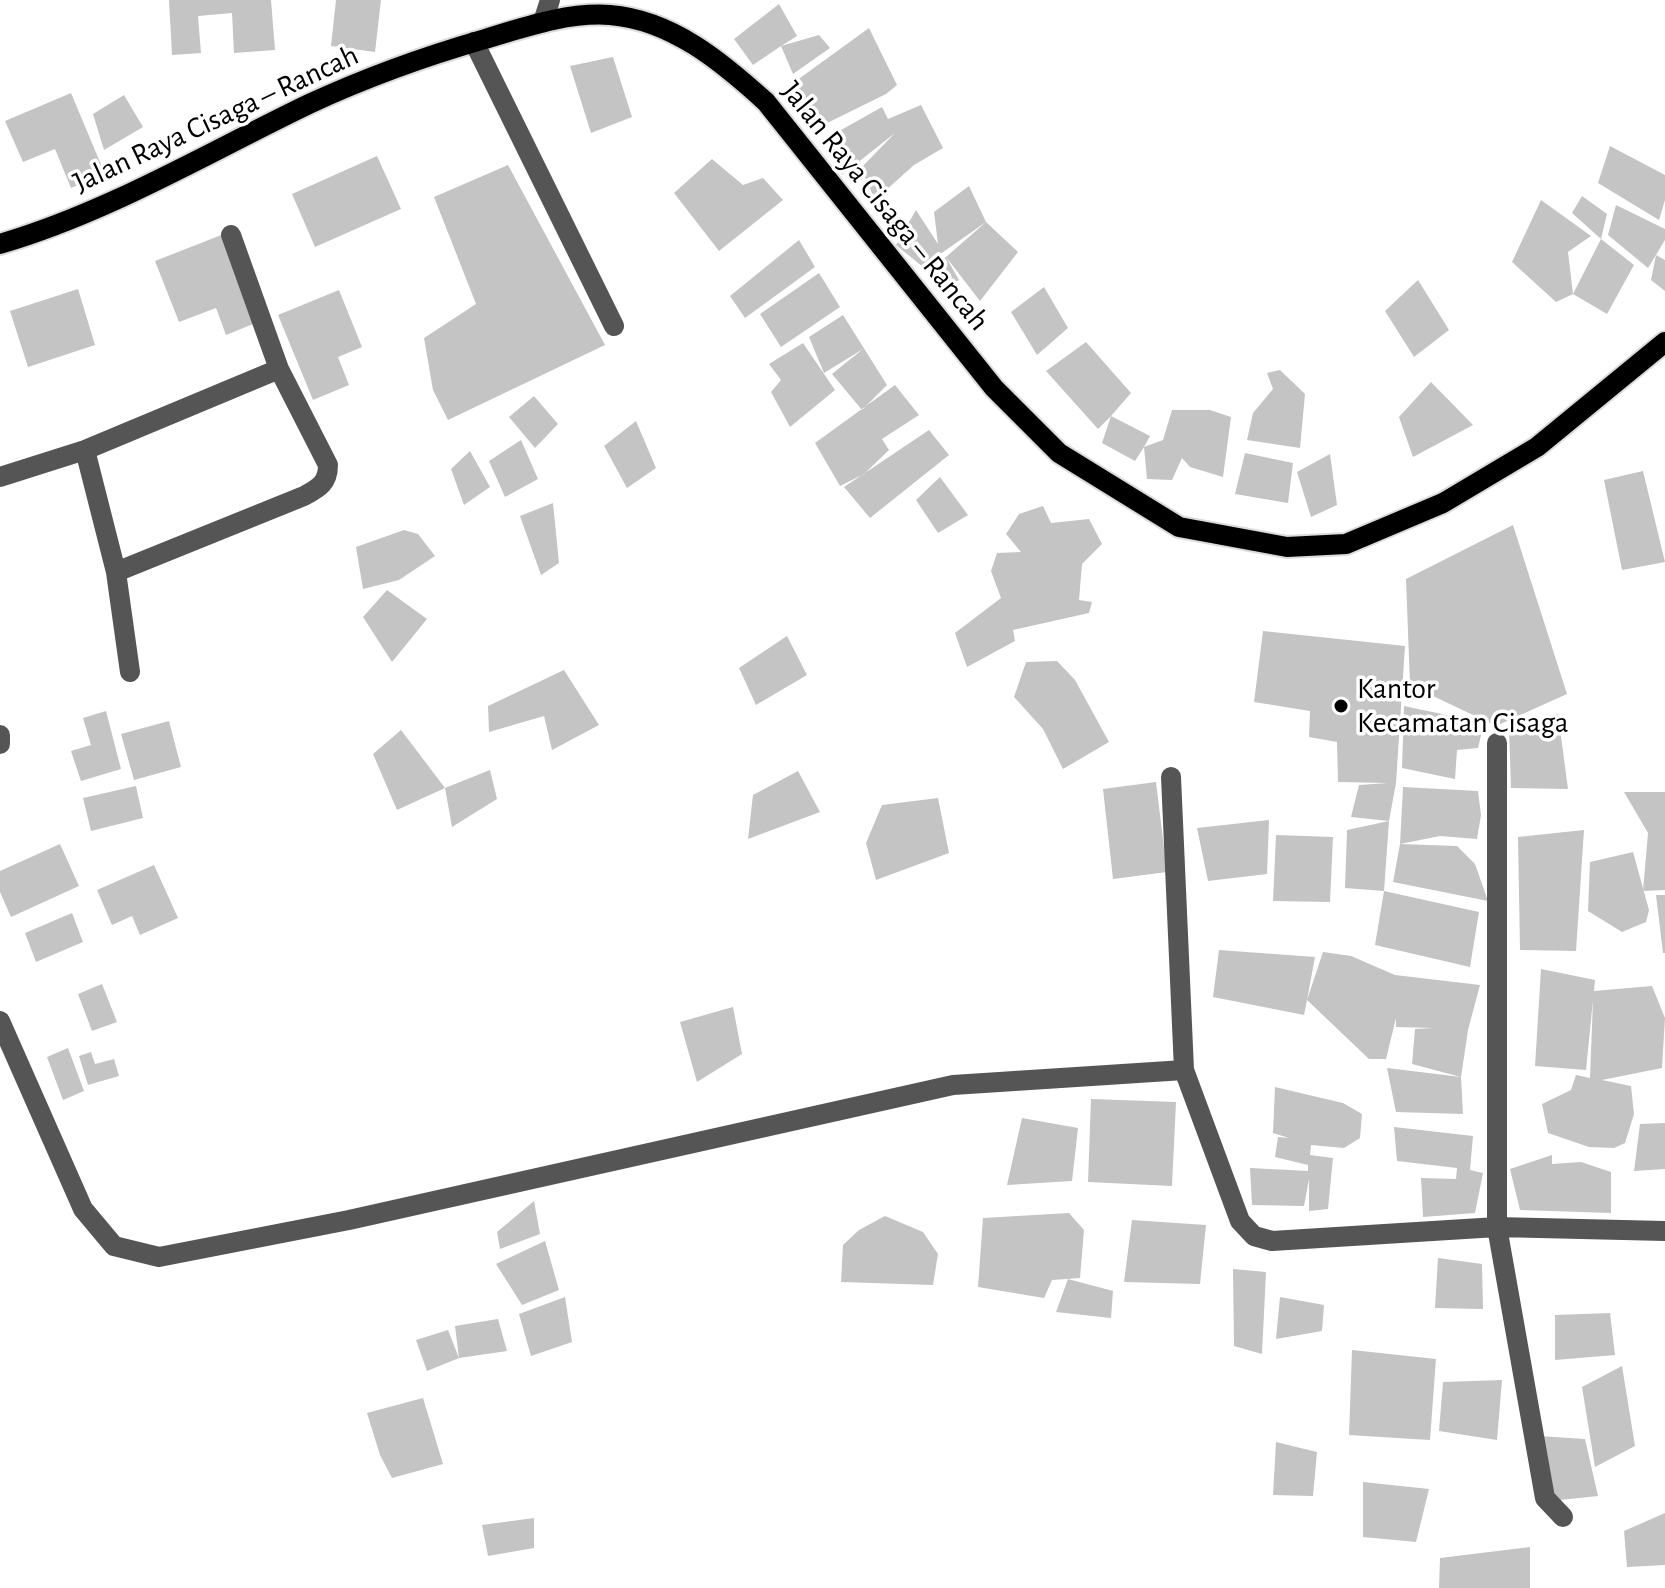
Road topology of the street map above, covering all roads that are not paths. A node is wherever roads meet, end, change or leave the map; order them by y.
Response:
1 (550, 0) edge
2 (543, 22) junction
3 (474, 42) junction
4 (231, 235) dead end
5 (0, 244) edge
6 (614, 326) dead end
7 (1665, 342) edge
8 (279, 369) junction
9 (85, 450) junction
10 (0, 477) edge
11 (116, 572) junction
12 (130, 672) dead end
13 (0, 735) edge
14 (1497, 743) dead end
15 (0, 744) edge
16 (1171, 777) dead end
17 (0, 1021) edge
18 (1184, 1070) junction
19 (1497, 1227) junction
20 (1665, 1231) edge
21 (1563, 1517) dead end

1 - 2 street
2 - 3 main road, Jalan Raya Cisaga – Rancah
2 - 7 main road, Jalan Raya Cisaga – Rancah
3 - 5 main road, Jalan Raya Cisaga – Rancah
3 - 6 street
4 - 8 street
8 - 9 street
8 - 11 street
9 - 10 street
9 - 11 street
11 - 12 street
13 - 15 street
14 - 19 street
16 - 18 street
17 - 18 street
18 - 19 street
19 - 20 street
19 - 21 street

